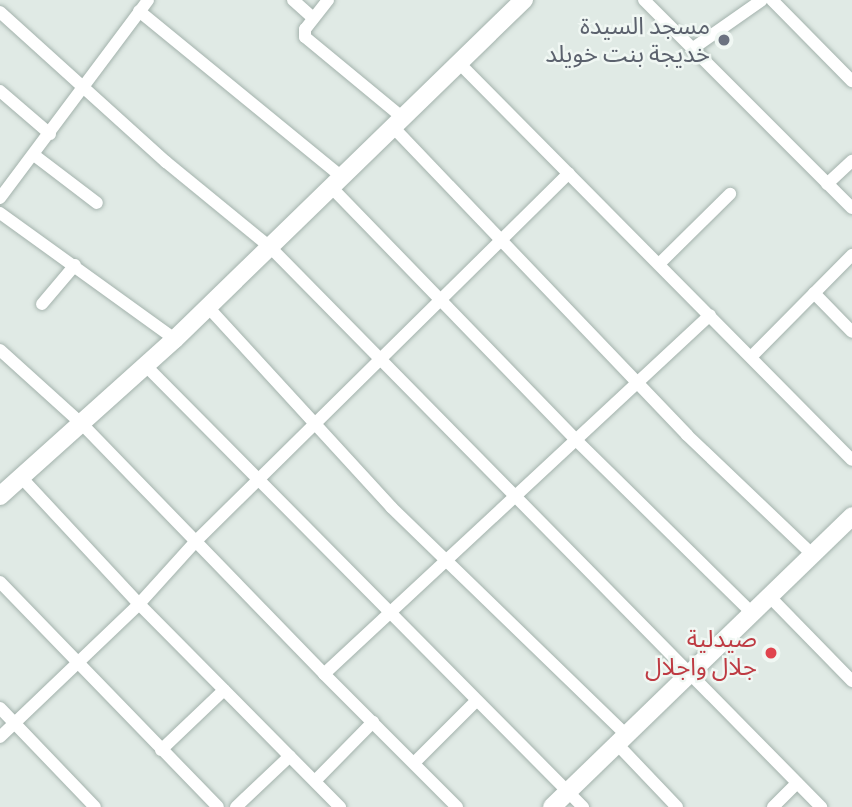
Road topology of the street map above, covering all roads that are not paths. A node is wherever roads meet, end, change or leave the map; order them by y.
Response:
1 (148, 0) edge
2 (293, 0) edge
3 (328, 0) edge
4 (644, 0) edge
5 (762, 0) edge
6 (772, 0) edge
7 (519, 2) edge
8 (139, 11) junction
9 (0, 12) edge
10 (313, 18) junction
11 (692, 48) junction
12 (460, 64) junction
13 (852, 81) edge
14 (84, 87) junction
15 (0, 91) edge
16 (398, 123) junction
17 (50, 134) junction
18 (34, 155) junction
19 (852, 161) edge
20 (569, 173) junction
21 (337, 183) junction
22 (827, 184) junction
23 (730, 194) dead end
24 (0, 198) edge
25 (97, 203) dead end
26 (852, 208) edge
27 (0, 213) edge
28 (502, 242) junction
29 (270, 247) junction
30 (852, 256) edge
31 (659, 264) junction
32 (75, 265) junction
33 (814, 293) junction
34 (443, 301) junction
35 (41, 304) dead end
36 (207, 306) junction
37 (710, 315) junction
38 (852, 332) edge
39 (175, 339) junction
40 (2, 355) edge
41 (751, 357) junction
42 (381, 361) junction
43 (146, 366) junction
44 (639, 384) junction
45 (316, 422) junction
46 (82, 424) junction
47 (578, 442) junction
48 (852, 460) edge
49 (258, 480) junction
50 (8, 484) edge
51 (516, 498) junction
52 (849, 524) edge
53 (195, 542) junction
54 (812, 554) junction
55 (447, 560) junction
56 (0, 582) edge
57 (769, 596) junction
58 (139, 604) junction
59 (390, 612) junction
60 (752, 613) junction
61 (76, 664) junction
62 (690, 673) junction
63 (324, 674) junction
64 (852, 681) edge
65 (224, 690) junction
66 (476, 701) junction
67 (0, 708) edge
68 (14, 722) junction
69 (373, 722) junction
70 (0, 737) edge
71 (622, 740) junction
72 (162, 750) junction
73 (290, 757) junction
74 (415, 762) junction
75 (315, 781) junction
76 (797, 783) junction
77 (569, 791) junction
78 (209, 804) edge
79 (95, 807) edge
80 (236, 807) edge
81 (340, 807) edge
82 (457, 807) edge
83 (552, 807) edge
84 (583, 807) edge
85 (677, 807) edge
86 (773, 807) edge
87 (821, 807) edge

1 - 8 street
2 - 10 street
3 - 10 street
4 - 11 street
5 - 11 street
6 - 13 street
7 - 12 street
8 - 14 street
8 - 21 street
9 - 14 street
10 - 16 street
11 - 22 street
12 - 16 street
12 - 20 street
14 - 17 street
14 - 29 street
15 - 17 street
16 - 21 street
16 - 28 street
17 - 18 street
18 - 24 street
18 - 25 street
19 - 22 street
20 - 28 street
20 - 31 street
21 - 29 street
21 - 34 street
22 - 26 street
23 - 31 street
27 - 32 street
28 - 34 street
28 - 44 street
29 - 36 street
29 - 42 street
30 - 33 street
31 - 37 street
32 - 35 street
32 - 39 street
33 - 38 street
33 - 41 street
34 - 42 street
34 - 47 street
36 - 39 street
36 - 45 street
37 - 41 street
37 - 44 street
39 - 43 street
40 - 46 street
41 - 48 street
42 - 45 street
42 - 51 street
43 - 46 street
43 - 49 street
44 - 47 street
44 - 54 street
45 - 49 street
45 - 55 street
46 - 50 street
46 - 53 street
47 - 51 street
47 - 60 street
49 - 53 street
49 - 59 street
50 - 58 street
51 - 55 street
51 - 62 street
52 - 54 street
53 - 58 street
53 - 63 street
54 - 57 street
55 - 59 street
55 - 71 street
56 - 61 street
57 - 60 street
57 - 64 street
58 - 61 street
58 - 65 street
59 - 63 street
59 - 66 street
60 - 62 street
61 - 68 street
61 - 72 street
62 - 71 street
62 - 76 street
63 - 69 street
65 - 72 street
65 - 73 street
66 - 74 street
66 - 77 street
67 - 68 street
68 - 70 street
68 - 79 street
69 - 74 street
69 - 75 street
71 - 77 street
71 - 85 street
72 - 78 street
73 - 75 street
73 - 80 street
74 - 82 street
75 - 81 street
76 - 86 street
76 - 87 street
77 - 83 street
77 - 84 street

